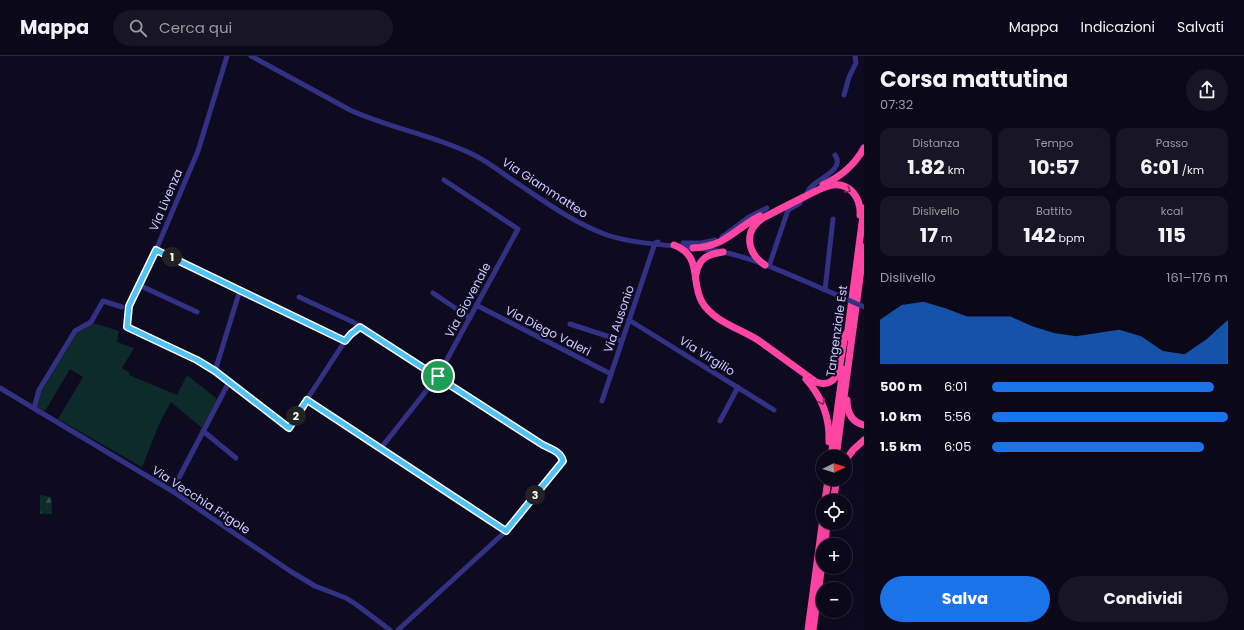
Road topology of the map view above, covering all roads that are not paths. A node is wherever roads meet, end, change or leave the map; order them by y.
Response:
1 (227, 56) edge
2 (251, 56) edge
3 (855, 56) edge
4 (844, 95) dead end
5 (864, 148) edge
6 (835, 155) dead end
7 (444, 180) dead end
8 (808, 191) junction
9 (800, 203) dead end
10 (768, 208) dead end
11 (864, 208) edge
12 (833, 219) dead end
13 (655, 243) junction
14 (674, 245) junction
15 (862, 245) edge
16 (694, 248) junction
17 (156, 250) junction
18 (723, 252) junction
19 (863, 259) edge
20 (767, 266) junction
21 (696, 282) junction
22 (139, 285) junction
23 (240, 290) junction
24 (825, 290) junction
25 (433, 293) dead end
26 (300, 296) dead end
27 (476, 305) junction
28 (122, 307) dead end
29 (864, 307) edge
30 (197, 312) dead end
31 (470, 318) junction
32 (629, 320) junction
33 (570, 324) dead end
34 (360, 327) junction
35 (848, 332) junction
36 (345, 341) junction
37 (622, 341) junction
38 (851, 347) junction
39 (215, 371) junction
40 (799, 371) junction
41 (611, 374) junction
42 (438, 376) junction
43 (229, 382) junction
44 (738, 387) junction
45 (0, 388) edge
46 (307, 400) junction
47 (602, 401) dead end
48 (34, 408) junction
49 (774, 410) dead end
50 (720, 421) dead end
51 (864, 425) edge
52 (203, 431) junction
53 (864, 440) edge
54 (381, 448) junction
55 (828, 450) edge
56 (832, 450) edge
57 (837, 450) edge
58 (852, 451) edge
59 (236, 458) dead end
60 (172, 491) junction
61 (821, 530) edge
62 (506, 531) junction
63 (821, 574) edge
64 (390, 630) edge
65 (398, 630) edge
66 (808, 630) edge
67 (813, 630) edge

1 - 17 street, Via Livenza
2 - 13 street, Via Giammatteo
3 - 4 street
5 - 8 highway
6 - 8 street
7 - 27 street, Via Giovenale
8 - 16 highway
9 - 20 street
10 - 13 street
11 - 15 highway, Tangenziale Est
12 - 24 street
13 - 14 street, Via Giammatteo
13 - 32 street, Via Ausonio
14 - 16 street, Via Giammatteo
14 - 21 highway
15 - 19 highway, Tangenziale Est
20 -> 15 highway
15 - 35 highway, Tangenziale Est
16 - 18 street, Via Giammatteo
17 - 22 street, Via Livenza
17 - 23 street
18 - 20 street, Via Giammatteo
18 - 21 highway
19 - 38 highway, Tangenziale Est
20 - 24 street, Via Giammatteo
21 - 40 highway
22 - 30 street
22 - 39 street, Via Livenza
23 - 36 street
23 - 39 street
24 - 29 street, Via Giammatteo, bridge
25 - 31 street
26 - 34 street
27 - 31 street, Via Giovenale
27 - 41 street, Via Diego Valeri
28 - 48 street
31 - 42 street, Via Giovenale
32 - 37 street, Via Ausonio
32 - 44 street, Via Virgilio
33 - 37 street
34 - 36 street
34 - 42 street
35 - 40 highway
35 - 56 highway, Tangenziale Est
36 - 46 street
37 - 41 street, Via Ausonio
38 - 51 highway
38 - 57 highway, Tangenziale Est
39 - 43 street, Via Livenza
40 -> 55 highway
41 - 47 street, Via Ausonio
42 - 54 street, Via Giovenale
42 - 62 street
43 - 46 street, Via Livenza
43 - 52 street
44 - 49 street, Via Virgilio
44 - 50 street
45 - 48 street, Via Vecchia Frigole
46 - 54 street
48 - 60 street, Via Vecchia Frigole
52 - 59 street
52 - 60 street
53 - 58 highway
54 - 62 street
60 - 64 street, Via Vecchia Frigole
61 - 66 highway
62 - 65 street
63 - 67 highway

